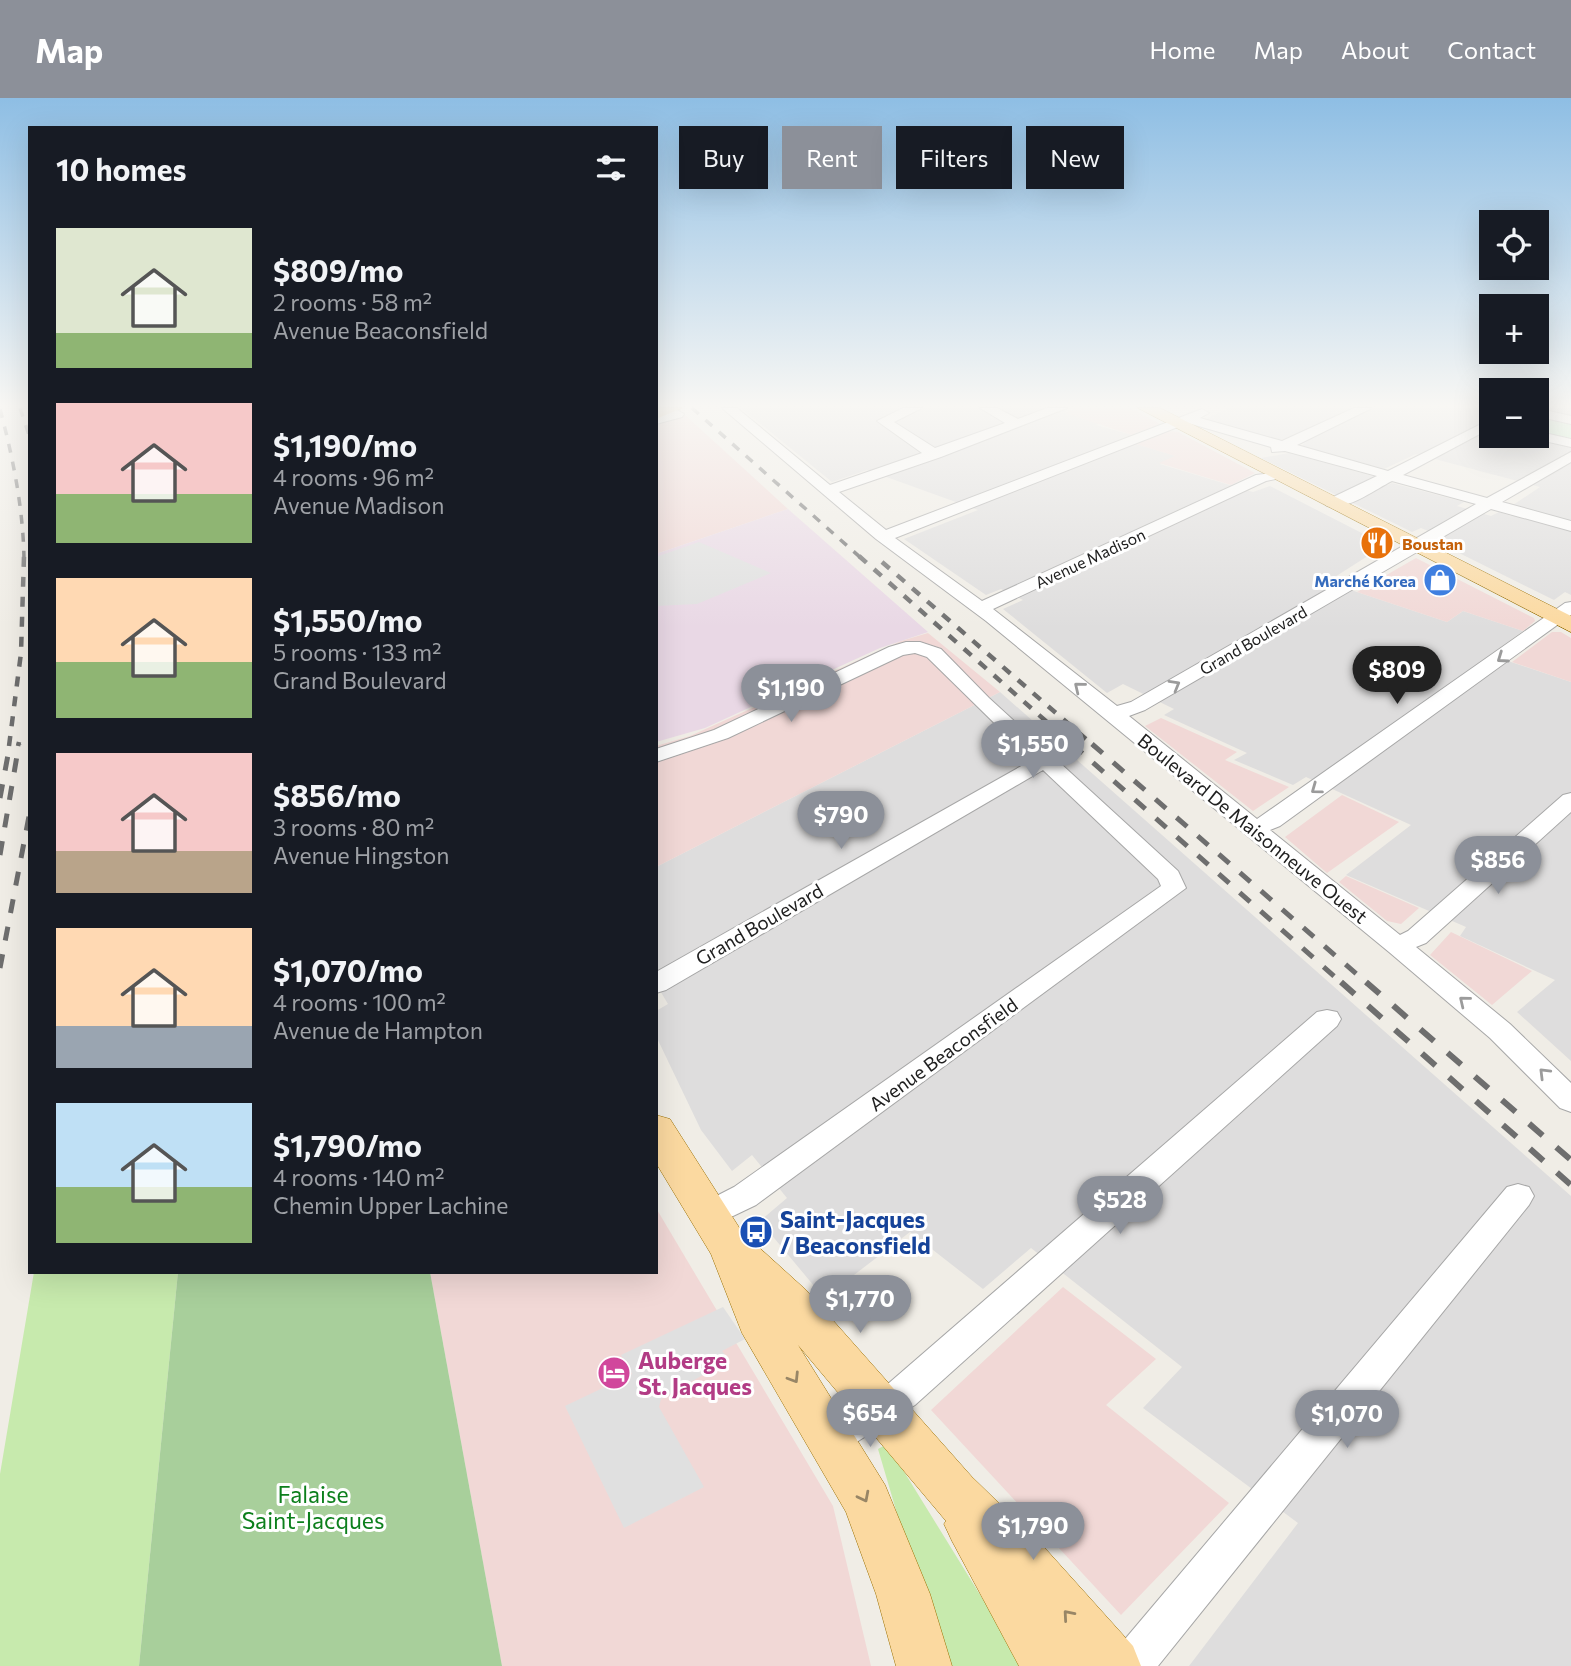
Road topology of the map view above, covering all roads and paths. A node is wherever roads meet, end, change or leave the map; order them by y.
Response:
1 (816, 481) edge
2 (856, 481) edge
3 (1029, 481) edge
4 (1254, 481) edge
5 (1288, 481) edge
6 (1379, 481) edge
7 (1408, 481) edge
8 (1527, 481) edge
9 (828, 491) junction
10 (1332, 503) junction
11 (1489, 503) junction
12 (1571, 526) edge
13 (882, 536) junction
14 (1416, 546) junction
15 (981, 608) junction
16 (1566, 617) edge
17 (1114, 714) junction
18 (658, 755) edge
19 (1046, 762) junction
20 (1571, 800) edge
21 (1253, 828) junction
22 (1398, 947) junction
23 (658, 983) edge
24 (1327, 1019) dead end
25 (1571, 1101) edge
26 (658, 1132) edge
27 (1518, 1196) dead end
28 (717, 1230) junction
29 (879, 1410) junction
30 (831, 1438) junction
31 (954, 1494) junction
32 (924, 1666) edge
33 (1049, 1666) edge
34 (1113, 1666) edge
35 (1130, 1666) edge

1 - 9 street, Boulevard De Maisonneuve Ouest
2 - 9 street
3 - 13 street
4 - 15 street, Avenue Madison
5 - 10 main road
6 - 10 street
7 - 11 street
8 - 11 street, Grand Boulevard
9 - 13 street, Boulevard De Maisonneuve Ouest
10 - 14 main road
11 - 12 street
11 - 14 street, Grand Boulevard
13 - 15 street, Boulevard De Maisonneuve Ouest
14 - 16 main road
17 -> 14 street, Grand Boulevard
17 -> 15 street, Boulevard De Maisonneuve Ouest
16 -> 21 street
17 - 21 street, Boulevard De Maisonneuve Ouest
18 - 19 street
19 - 23 street, Grand Boulevard
19 - 28 street, Avenue Beaconsfield
20 - 22 street
21 - 22 street, Boulevard De Maisonneuve Ouest
25 -> 22 street, Boulevard De Maisonneuve Ouest
24 - 29 street
26 - 28 main road
27 - 35 street
28 - 29 main road
28 -> 30 main road
29 - 30 street
29 - 31 main road
30 -> 32 main road
31 - 33 main road
34 -> 31 main road

